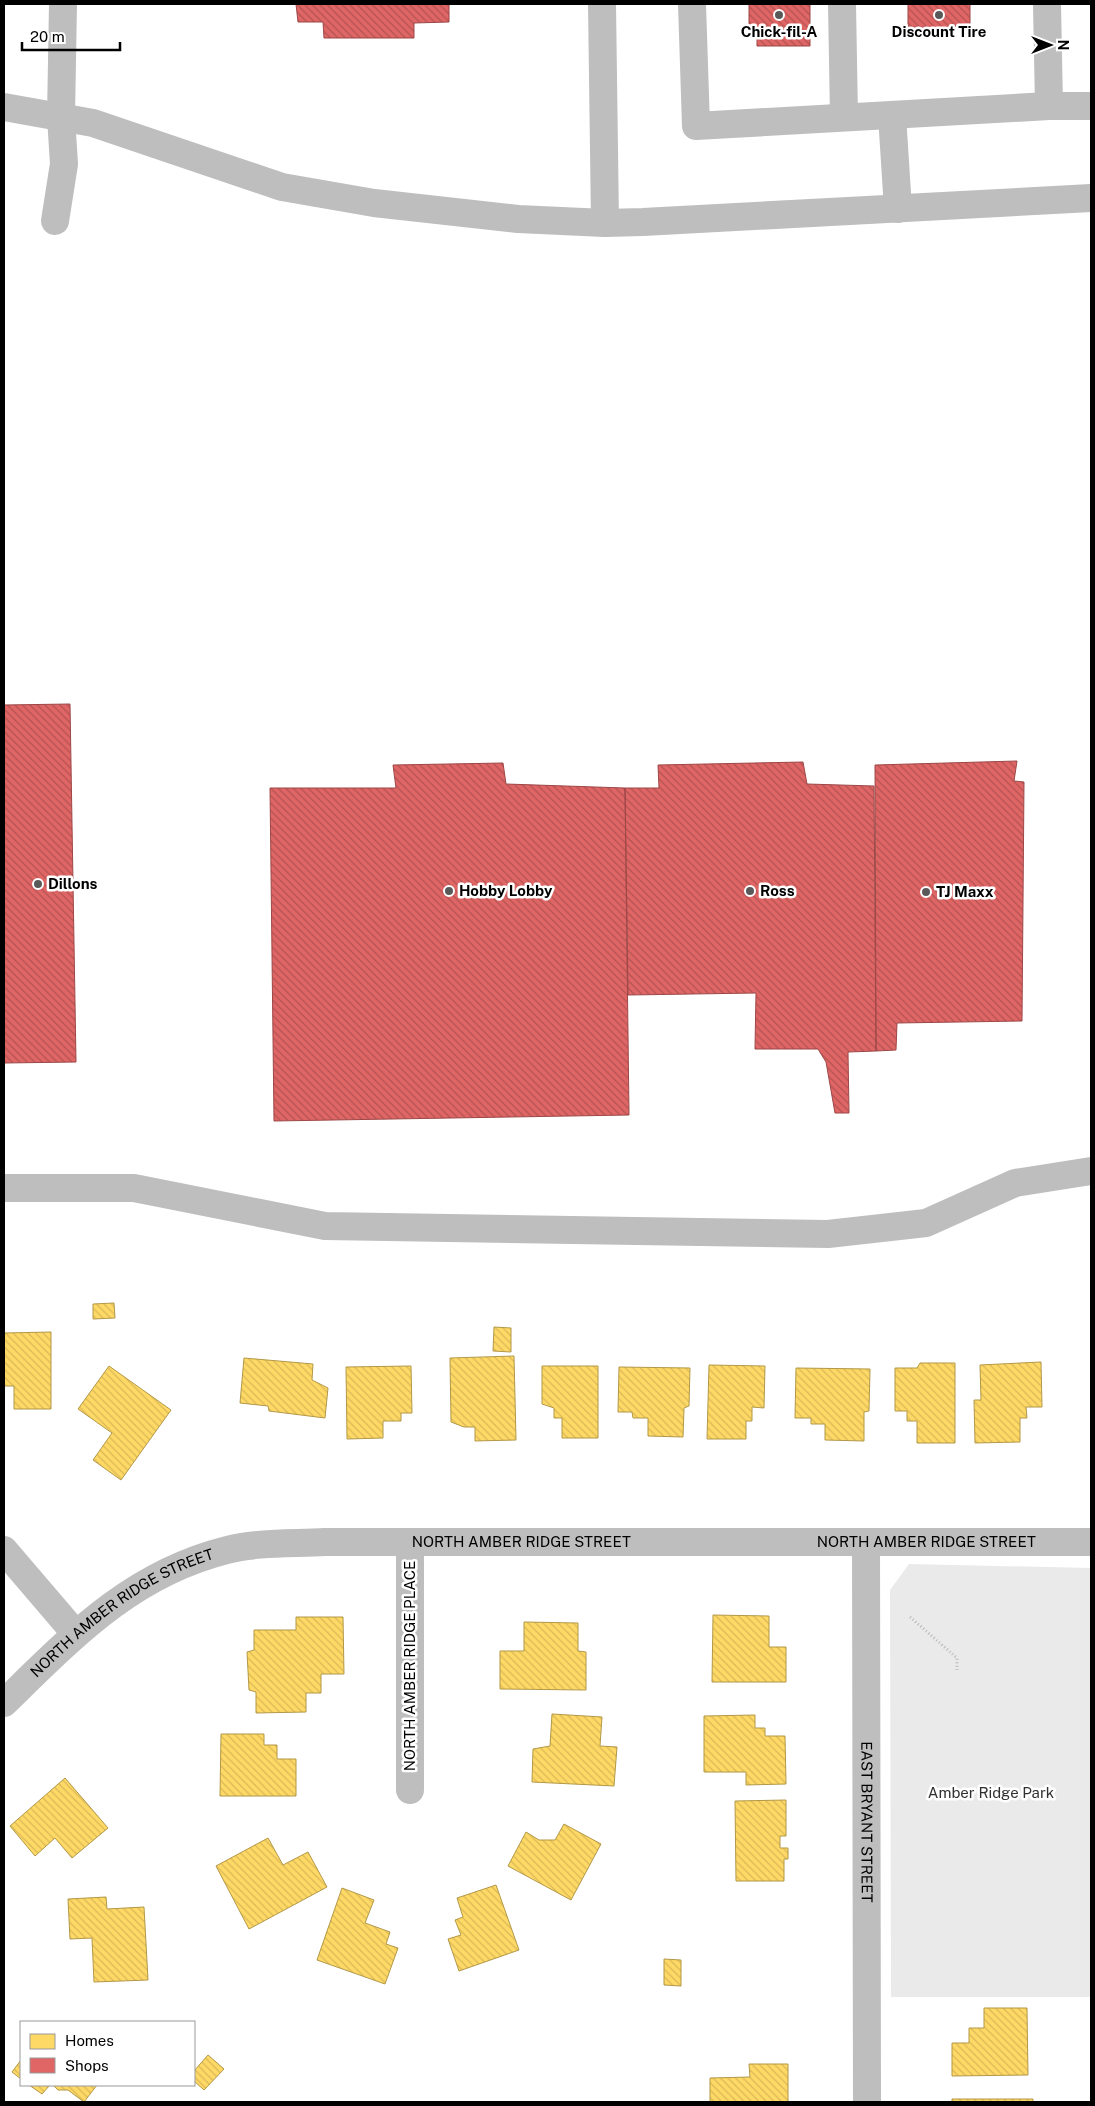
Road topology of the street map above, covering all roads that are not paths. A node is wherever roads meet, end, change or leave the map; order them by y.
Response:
1 (63, 4) edge
2 (602, 4) edge
3 (692, 4) edge
4 (842, 4) edge
5 (1047, 4) edge
6 (4, 106) edge
7 (1049, 106) junction
8 (1091, 106) edge
9 (892, 115) junction
10 (61, 117) junction
11 (844, 117) junction
12 (1091, 198) edge
13 (898, 209) junction
14 (55, 221) dead end
15 (605, 223) junction
16 (1091, 1171) edge
17 (4, 1188) edge
18 (410, 1542) junction
19 (866, 1542) junction
20 (1091, 1542) edge
21 (4, 1550) edge
22 (75, 1633) junction
23 (4, 1703) edge
24 (410, 1790) dead end
25 (867, 2102) edge

1 - 10 street
2 - 15 street
3 - 11 street
4 - 11 street
5 - 7 street
6 - 10 street
7 - 8 street
7 - 9 street
9 - 11 street
9 - 13 street
10 - 14 street
10 - 15 street
12 - 13 street
13 - 15 street
16 - 17 street
18 - 19 street, NORTH AMBER RIDGE STREET
18 - 22 street, NORTH AMBER RIDGE STREET
18 - 24 street, NORTH AMBER RIDGE PLACE
19 - 20 street, NORTH AMBER RIDGE STREET
19 - 25 street, EAST BRYANT STREET
21 - 22 street
22 - 23 street, NORTH AMBER RIDGE STREET

